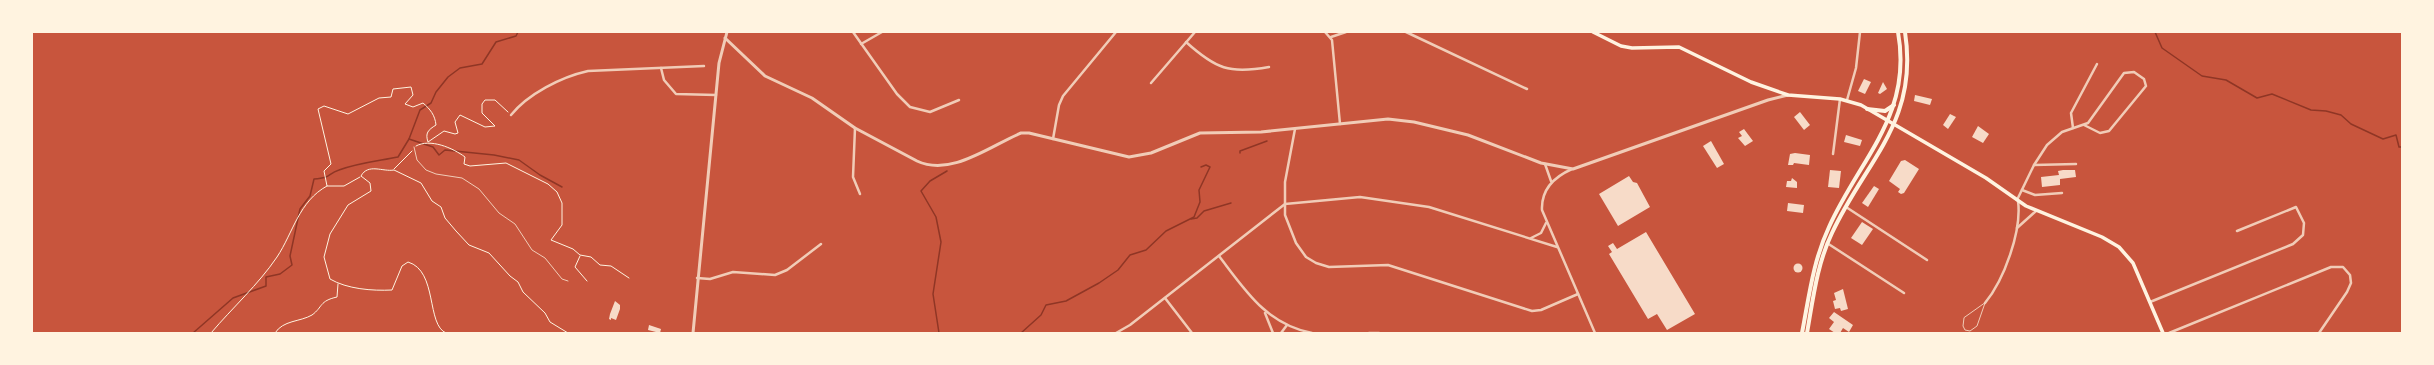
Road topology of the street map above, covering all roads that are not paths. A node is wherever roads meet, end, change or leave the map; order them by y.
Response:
1 (727, 32) edge
2 (853, 32) edge
3 (882, 32) edge
4 (1116, 32) edge
5 (1194, 32) edge
6 (1325, 32) edge
7 (1346, 32) edge
8 (1406, 32) edge
9 (1593, 32) edge
10 (1860, 32) edge
11 (1898, 32) edge
12 (1905, 32) edge
13 (1331, 37) junction
14 (725, 38) junction
15 (1186, 42) junction
16 (861, 44) junction
17 (2097, 64) dead end
18 (704, 66) dead end
19 (1269, 67) dead end
20 (661, 68) junction
21 (1151, 82) dead end
22 (1527, 89) dead end
23 (716, 95) junction
24 (1788, 95) junction
25 (1840, 99) junction
26 (959, 100) dead end
27 (1847, 100) junction
28 (1894, 105) junction
29 (1867, 109) junction
30 (511, 115) road end
31 (1888, 122) junction
32 (1340, 124) junction
33 (1894, 125) junction
34 (2084, 126) junction
35 (855, 128) junction
36 (2073, 128) junction
37 (1295, 129) junction
38 (1053, 139) junction
39 (414, 147) road end
40 (1833, 154) dead end
41 (1545, 164) junction
42 (2076, 164) dead end
43 (2034, 165) junction
44 (1573, 169) junction
45 (1551, 182) junction
46 (2022, 190) junction
47 (2062, 193) dead end
48 (860, 194) dead end
49 (2017, 201) junction
50 (1285, 204) junction
51 (1846, 207) junction
52 (2036, 211) junction
53 (1546, 223) junction
54 (2016, 229) junction
55 (2237, 231) dead end
56 (1531, 239) junction
57 (1825, 242) junction
58 (821, 244) dead end
59 (1557, 247) junction
60 (1218, 256) junction
61 (1928, 260) dead end
62 (697, 278) junction
63 (568, 281) dead end
64 (1904, 293) dead end
65 (1578, 294) junction
66 (1165, 298) junction
67 (2150, 302) junction
68 (1985, 303) junction
69 (1264, 312) junction
70 (1287, 325) junction
71 (1122, 332) edge
72 (693, 333) edge
73 (1116, 333) edge
74 (1192, 333) edge
75 (1273, 333) edge
76 (1281, 333) edge
77 (1312, 333) edge
78 (1369, 333) edge
79 (1379, 333) edge
80 (1595, 333) edge
81 (1802, 333) edge
82 (1807, 333) edge
83 (2163, 333) edge
84 (2168, 333) edge
85 (2318, 333) edge

1 - 14 street
2 - 16 street
3 - 16 street
4 - 38 street
5 - 15 street
6 - 13 street
7 - 13 street
8 - 22 street
9 - 24 main road
10 - 27 street
11 - 28 main road
12 - 33 main road
13 - 32 street
14 - 23 street
14 - 35 street
15 - 19 street
15 - 21 street
16 - 26 street
17 - 36 street
18 - 20 street
20 - 23 street
20 - 30 street
23 - 62 street
24 - 25 main road
24 - 44 street
25 - 27 main road
25 - 40 street
27 - 29 main road
28 - 29 main road
28 - 31 main road
29 - 31 main road
31 - 33 main road
31 - 57 main road
32 - 37 street
32 - 41 street
33 - 49 main road
33 - 51 main road
34 - 34 street
34 - 36 street
35 - 38 street
35 - 48 street
36 - 43 street
37 - 38 street
37 - 50 street
39 - 63 lane
41 - 44 street
41 - 45 street
42 - 43 street
43 - 46 street
44 - 45 street
45 - 53 street
46 - 47 street
46 - 49 street
49 - 52 main road
49 - 54 street
50 - 56 street
50 - 60 street
50 - 65 street
51 - 57 main road
51 - 61 street
52 - 54 street
52 - 67 main road
53 - 56 street
53 - 59 street
54 - 68 street
55 - 67 street
56 - 59 street
57 - 64 street
57 - 81 main road
57 - 82 main road
58 - 62 street
59 - 65 street
60 - 66 street
60 - 69 street
62 - 72 street
65 - 80 street
66 - 71 street
66 - 74 street
67 - 83 main road
68 - 68 lane
69 - 70 street
69 - 75 street
70 - 76 street
70 - 77 street
71 - 73 street
78 - 79 street
84 - 85 street

